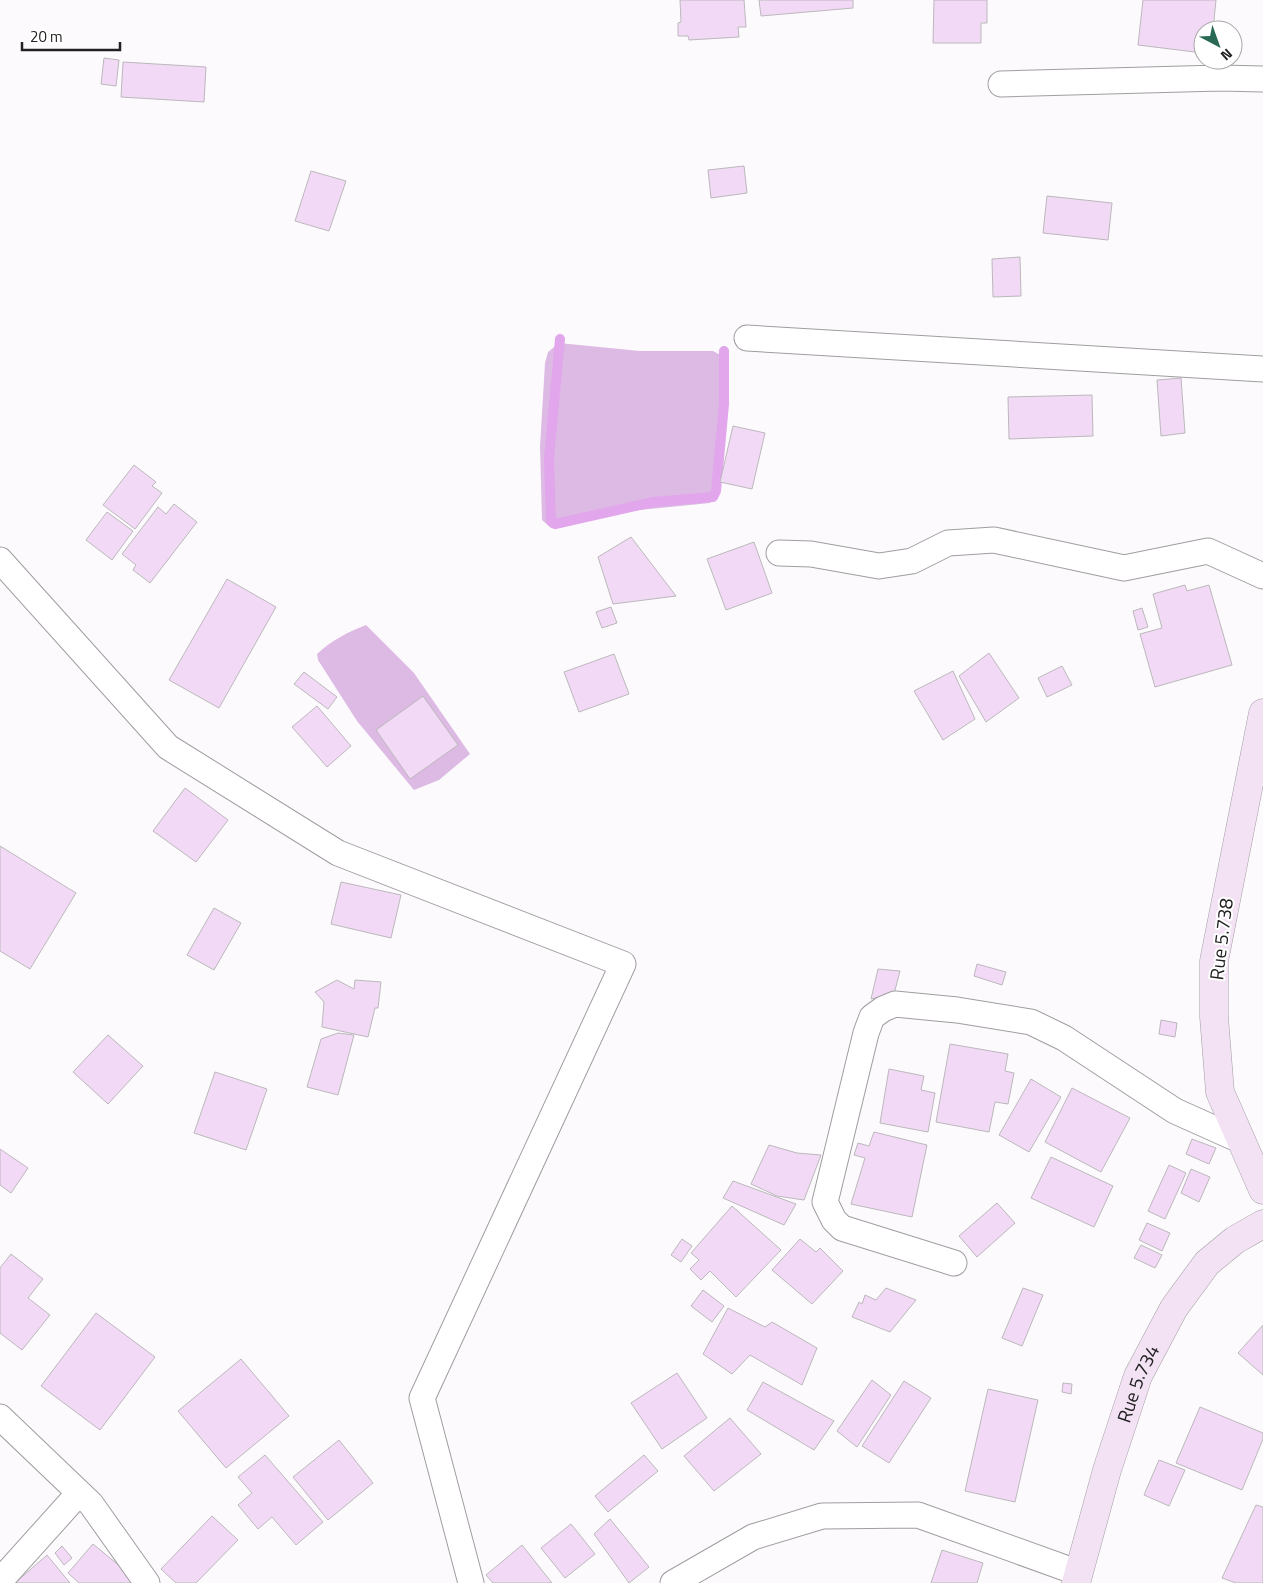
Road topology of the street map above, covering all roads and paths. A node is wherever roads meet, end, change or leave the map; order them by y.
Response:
1 (1263, 79) edge
2 (1001, 84) dead end
3 (746, 338) dead end
4 (1263, 370) edge
5 (779, 554) dead end
6 (0, 560) edge
7 (1263, 576) edge
8 (1263, 713) edge
9 (1242, 1141) junction
10 (1263, 1190) edge
11 (1263, 1224) edge
12 (954, 1263) dead end
13 (0, 1417) edge
14 (78, 1492) junction
15 (1077, 1578) edge
16 (0, 1581) edge
17 (147, 1583) edge
18 (471, 1583) edge
19 (673, 1583) edge

1 - 2 street
3 - 4 street
5 - 7 street
6 - 18 street
8 - 9 street, Rue 5.738
9 - 10 street, Rue 5.738
9 - 12 street
11 - 15 street, Rue 5.734
13 - 14 street
14 - 16 street
14 - 17 street
15 - 19 street

